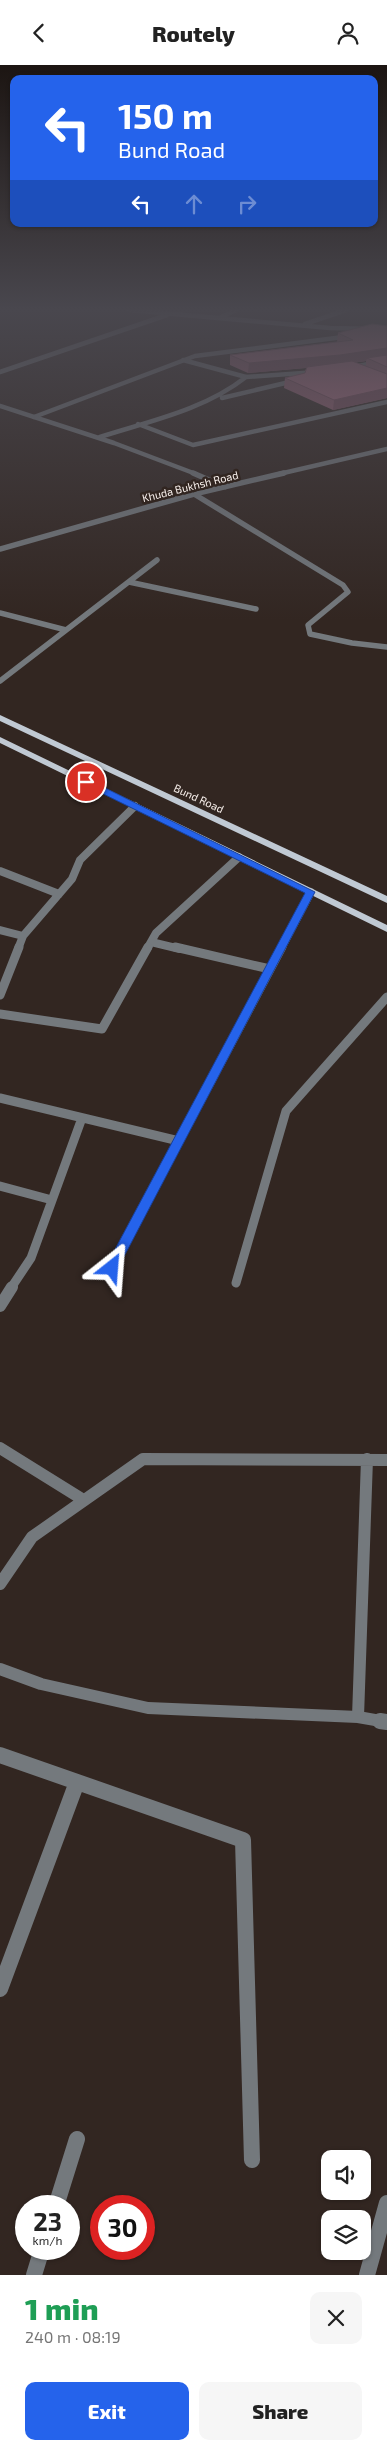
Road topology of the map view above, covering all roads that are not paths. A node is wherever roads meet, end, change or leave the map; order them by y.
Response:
1 (22, 413) edge
2 (44, 413) edge
3 (171, 413) edge
4 (337, 413) edge
5 (34, 417) junction
6 (138, 424) junction
7 (100, 437) junction
8 (387, 449) edge
9 (225, 487) junction
10 (194, 494) junction
11 (0, 549) edge
12 (157, 560) dead end
13 (129, 582) junction
14 (256, 609) dead end
15 (0, 613) edge
16 (66, 630) junction
17 (387, 647) edge
18 (0, 681) edge
19 (0, 718) edge
20 (0, 740) edge
21 (135, 806) junction
22 (239, 857) junction
23 (0, 871) edge
24 (311, 892) junction
25 (59, 894) junction
26 (387, 900) edge
27 (387, 929) edge
28 (0, 930) edge
29 (23, 936) junction
30 (151, 942) junction
31 (270, 969) junction
32 (0, 993) edge
33 (387, 997) edge
34 (0, 1014) edge
35 (0, 1098) edge
36 (82, 1118) junction
37 (179, 1141) junction
38 (0, 1186) edge
39 (52, 1200) junction
40 (112, 1268) dead end
41 (236, 1283) dead end
42 (0, 1306) edge
43 (0, 1448) edge
44 (367, 1459) junction
45 (387, 1459) edge
46 (82, 1499) junction
47 (0, 1584) edge
48 (0, 1669) edge
49 (358, 1717) junction
50 (387, 1722) edge
51 (0, 1755) edge
52 (77, 1782) junction
53 (0, 1989) edge
54 (77, 2139) dead end
55 (252, 2160) dead end
56 (59, 2195) edge
57 (387, 2203) edge
58 (39, 2260) edge
59 (34, 2275) edge
60 (367, 2275) edge

1 - 5 street
2 - 5 street
3 - 6 street
4 - 6 street
5 - 7 street
6 - 7 street
7 - 9 street
8 - 9 street, Khuda Bukhsh Road
9 - 10 street, Khuda Bukhsh Road
10 - 11 street, Khuda Bukhsh Road
10 - 17 street
12 - 13 street
13 - 14 street
13 - 16 street
15 - 16 street
16 - 18 street
19 - 26 main road, Bund Road
20 - 21 main road
21 - 22 main road
21 - 25 street
22 - 24 main road
22 - 30 street
23 - 25 street
24 - 27 main road
24 - 31 street
25 - 29 street
28 - 29 street
29 - 32 street
30 - 31 street
30 - 34 street
31 - 37 street
33 - 41 street
35 - 36 street
36 - 37 street
36 - 39 street
37 - 40 street
38 - 39 street
39 - 42 street
43 - 46 street
44 - 45 street
44 - 46 street
44 - 49 street
46 - 47 street
48 - 49 street
49 - 50 street
51 - 52 street
52 - 53 street
52 - 55 street
54 - 56 street
57 - 60 street
58 - 59 street

